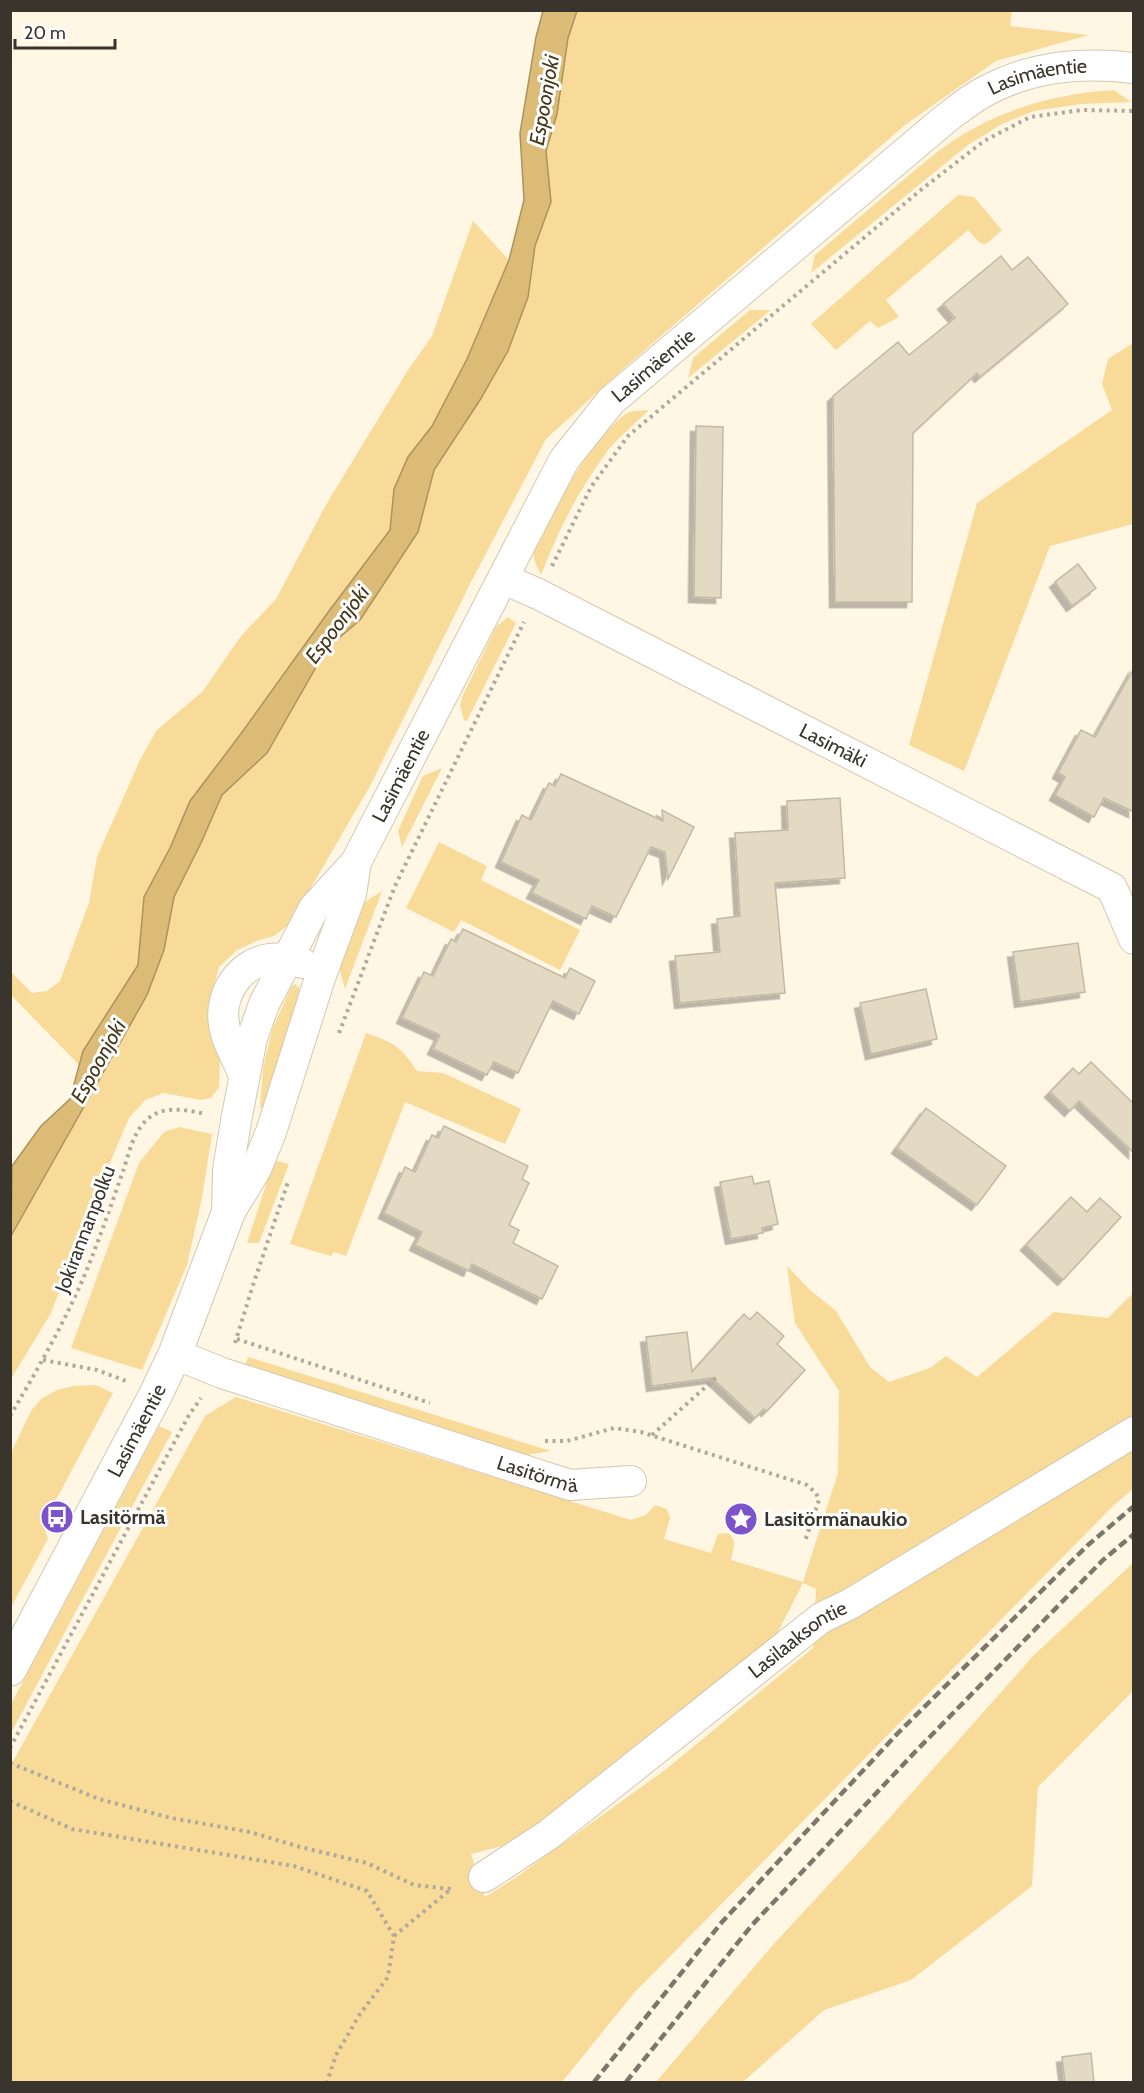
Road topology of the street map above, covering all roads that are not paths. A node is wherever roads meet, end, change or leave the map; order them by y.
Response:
1 (1134, 68) edge
2 (504, 579) junction
3 (356, 862) junction
4 (1134, 939) edge
5 (288, 960) junction
6 (320, 978) junction
7 (244, 1076) junction
8 (227, 1216) junction
9 (175, 1354) junction
10 (1134, 1432) edge
11 (631, 1481) dead end
12 (10, 1669) edge
13 (484, 1877) road end

1 - 2 street, Lasimäentie
2 - 3 street, Lasimäentie
2 - 4 street, Lasimäki
3 - 5 street, Lasimäentie
3 - 6 street, Lasimäentie
5 - 6 street
5 - 7 street, Lasimäentie
5 - 7 street
6 - 8 street, Lasimäentie
7 - 8 street, Lasimäentie
8 - 9 street, Lasimäentie
9 - 11 street, Lasitörmä
9 - 12 street, Lasimäentie
10 - 13 street, Lasilaaksontie

